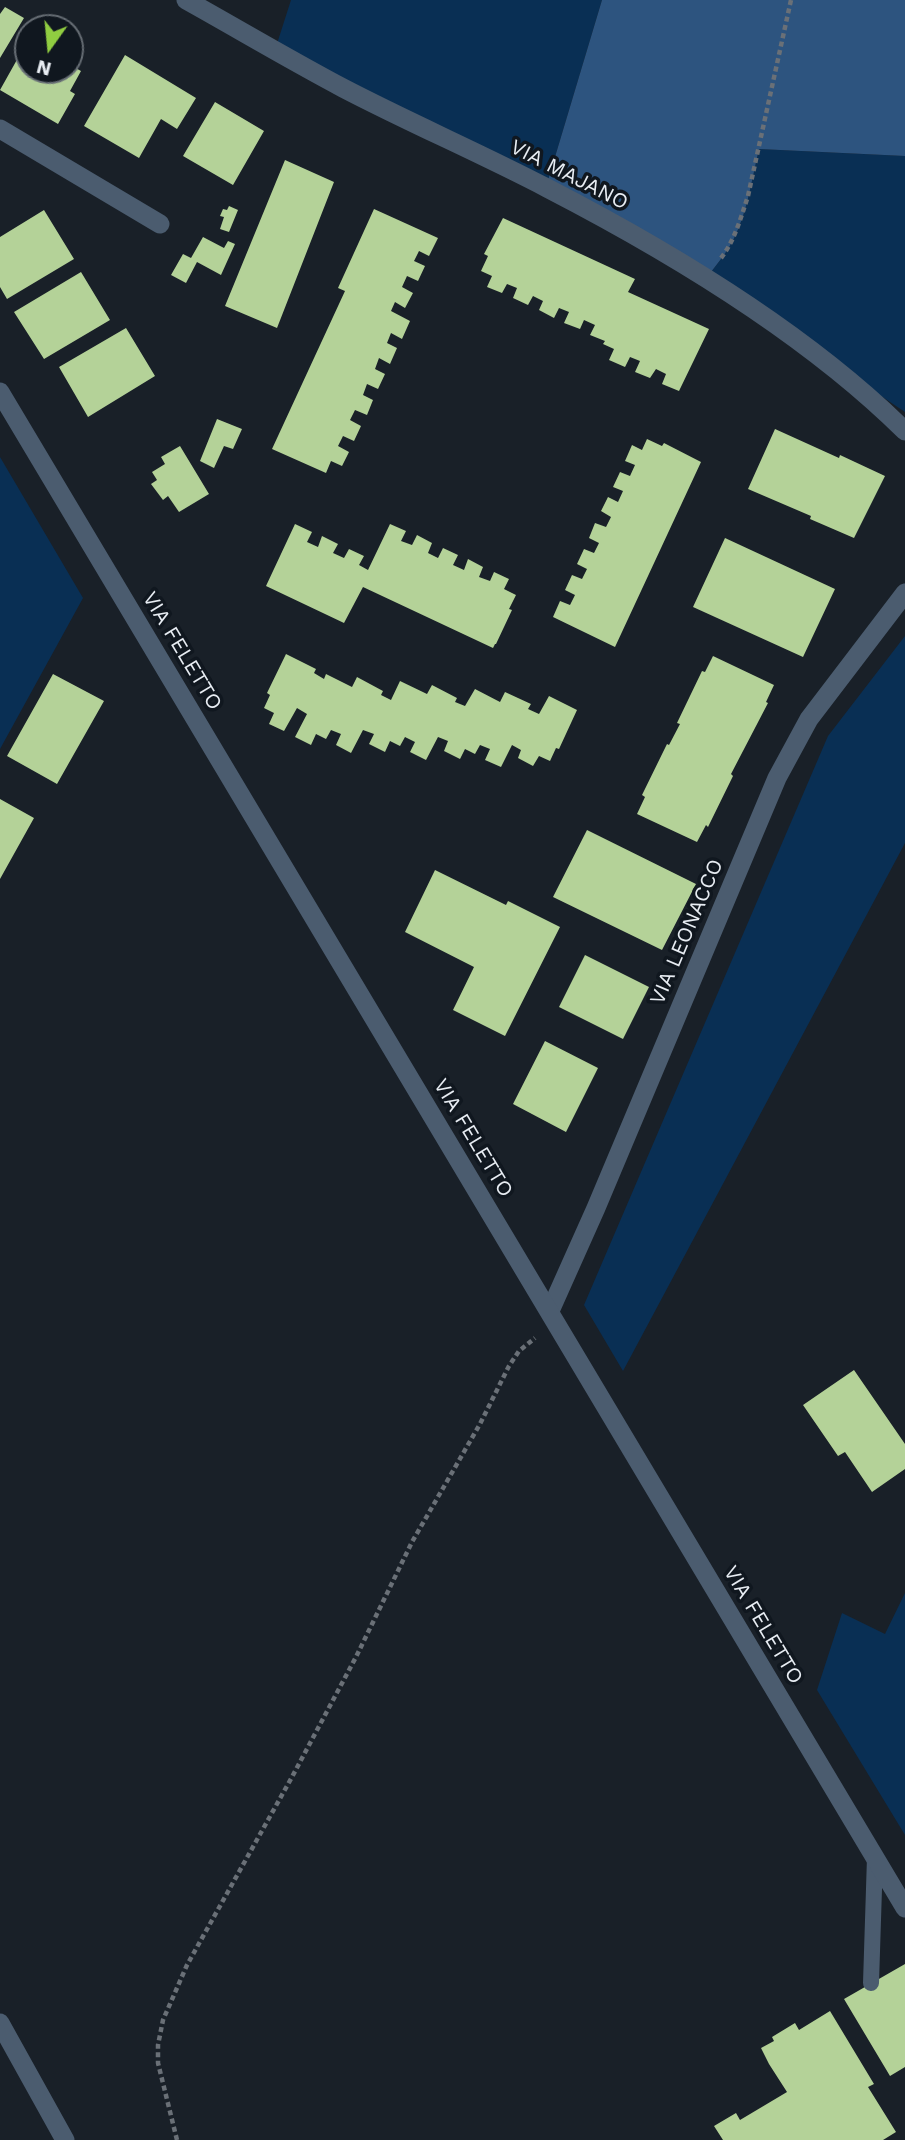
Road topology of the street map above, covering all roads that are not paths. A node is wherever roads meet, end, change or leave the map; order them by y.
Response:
1 (186, 0) edge
2 (0, 129) edge
3 (160, 224) dead end
4 (0, 392) edge
5 (905, 431) edge
6 (905, 593) edge
7 (550, 1311) junction
8 (875, 1857) junction
9 (905, 1908) edge
10 (871, 1983) dead end
11 (0, 2023) edge
12 (65, 2140) edge

1 - 5 street, VIA MAJANO
2 - 3 street
4 - 7 street, VIA FELETTO
6 - 7 street, VIA LEONACCO
7 - 8 street, VIA FELETTO
8 - 9 street, VIA FELETTO
8 - 10 lane
11 - 12 street

